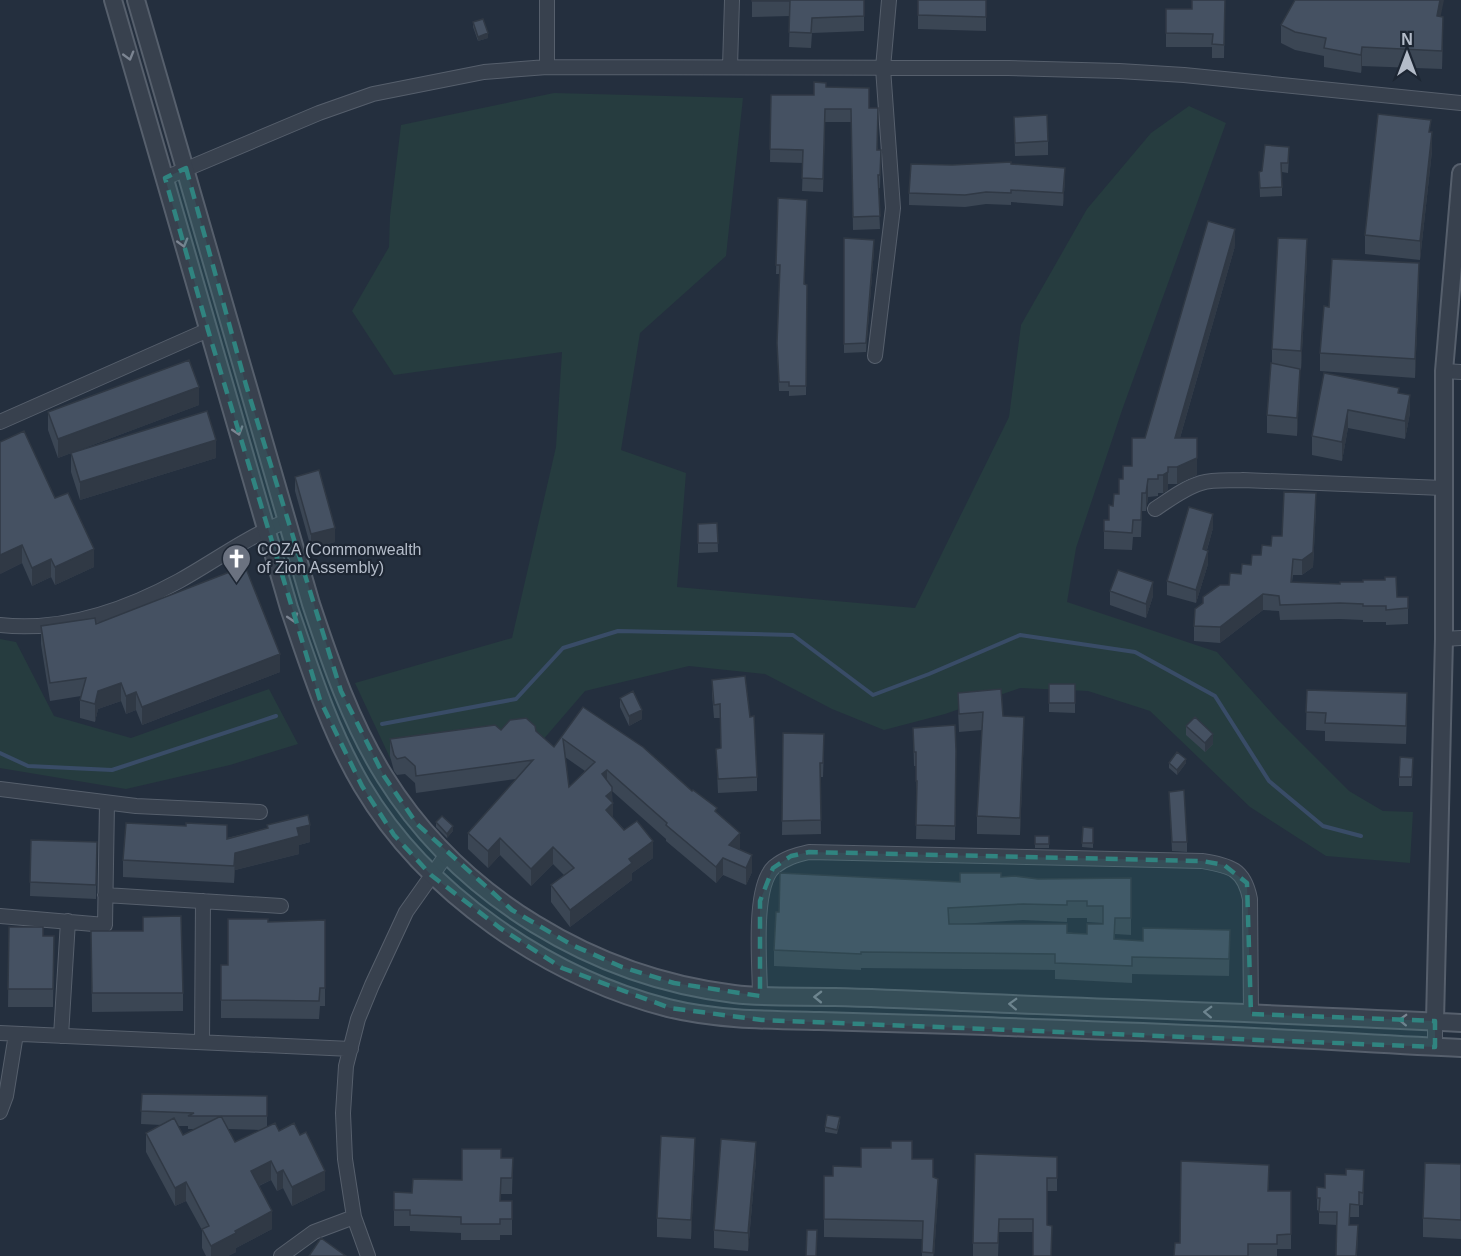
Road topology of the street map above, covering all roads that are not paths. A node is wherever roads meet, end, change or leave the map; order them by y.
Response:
1 (113, 0) edge
2 (136, 0) edge
3 (547, 0) edge
4 (732, 0) edge
5 (889, 0) edge
6 (547, 67) junction
7 (730, 67) junction
8 (883, 68) junction
9 (1461, 103) edge
10 (186, 168) junction
11 (1461, 173) edge
12 (165, 178) junction
13 (208, 330) junction
14 (875, 356) dead end
15 (1444, 371) junction
16 (1461, 372) edge
17 (0, 422) edge
18 (1443, 488) junction
19 (1155, 509) dead end
20 (286, 521) junction
21 (267, 529) junction
22 (0, 625) edge
23 (1461, 638) edge
24 (1444, 639) junction
25 (0, 789) edge
26 (107, 803) junction
27 (260, 812) dead end
28 (447, 854) junction
29 (431, 875) junction
30 (105, 895) junction
31 (203, 901) junction
32 (281, 906) dead end
33 (0, 915) edge
34 (68, 921) junction
35 (760, 996) junction
36 (1251, 1014) junction
37 (1435, 1022) junction
38 (1461, 1023) edge
39 (0, 1033) edge
40 (16, 1034) junction
41 (61, 1036) junction
42 (202, 1042) junction
43 (1435, 1047) junction
44 (1461, 1048) edge
45 (351, 1049) junction
46 (0, 1112) edge
47 (354, 1217) junction
48 (281, 1256) edge
49 (368, 1256) edge

1 -> 12 street
2 - 10 street
3 - 6 street
4 - 7 street
5 - 8 street
6 - 7 street
6 - 10 street
7 - 8 street
8 - 9 street
8 - 14 street
10 - 12 street
10 - 20 street
11 - 15 street
12 -> 13 street
13 - 17 street
13 -> 21 street
15 - 16 street
15 - 18 street
18 - 19 street
18 - 24 street
20 - 21 street
20 - 28 street
21 - 22 street
21 -> 29 street
23 - 24 street
24 - 37 street
25 - 26 street
26 - 27 street
26 - 30 street
28 - 29 street
28 - 35 street
29 - 43 street
29 - 45 street
30 - 31 street
30 - 34 street
31 - 32 street
31 - 42 street
33 - 34 street
34 - 41 street
36 -> 35 street
35 - 36 street
37 -> 36 street
37 - 38 street
37 - 43 street
39 - 40 street
40 - 41 street
40 - 46 street
41 - 42 street
42 - 45 street
43 - 44 street
45 - 47 street
47 - 48 street
47 - 49 street

